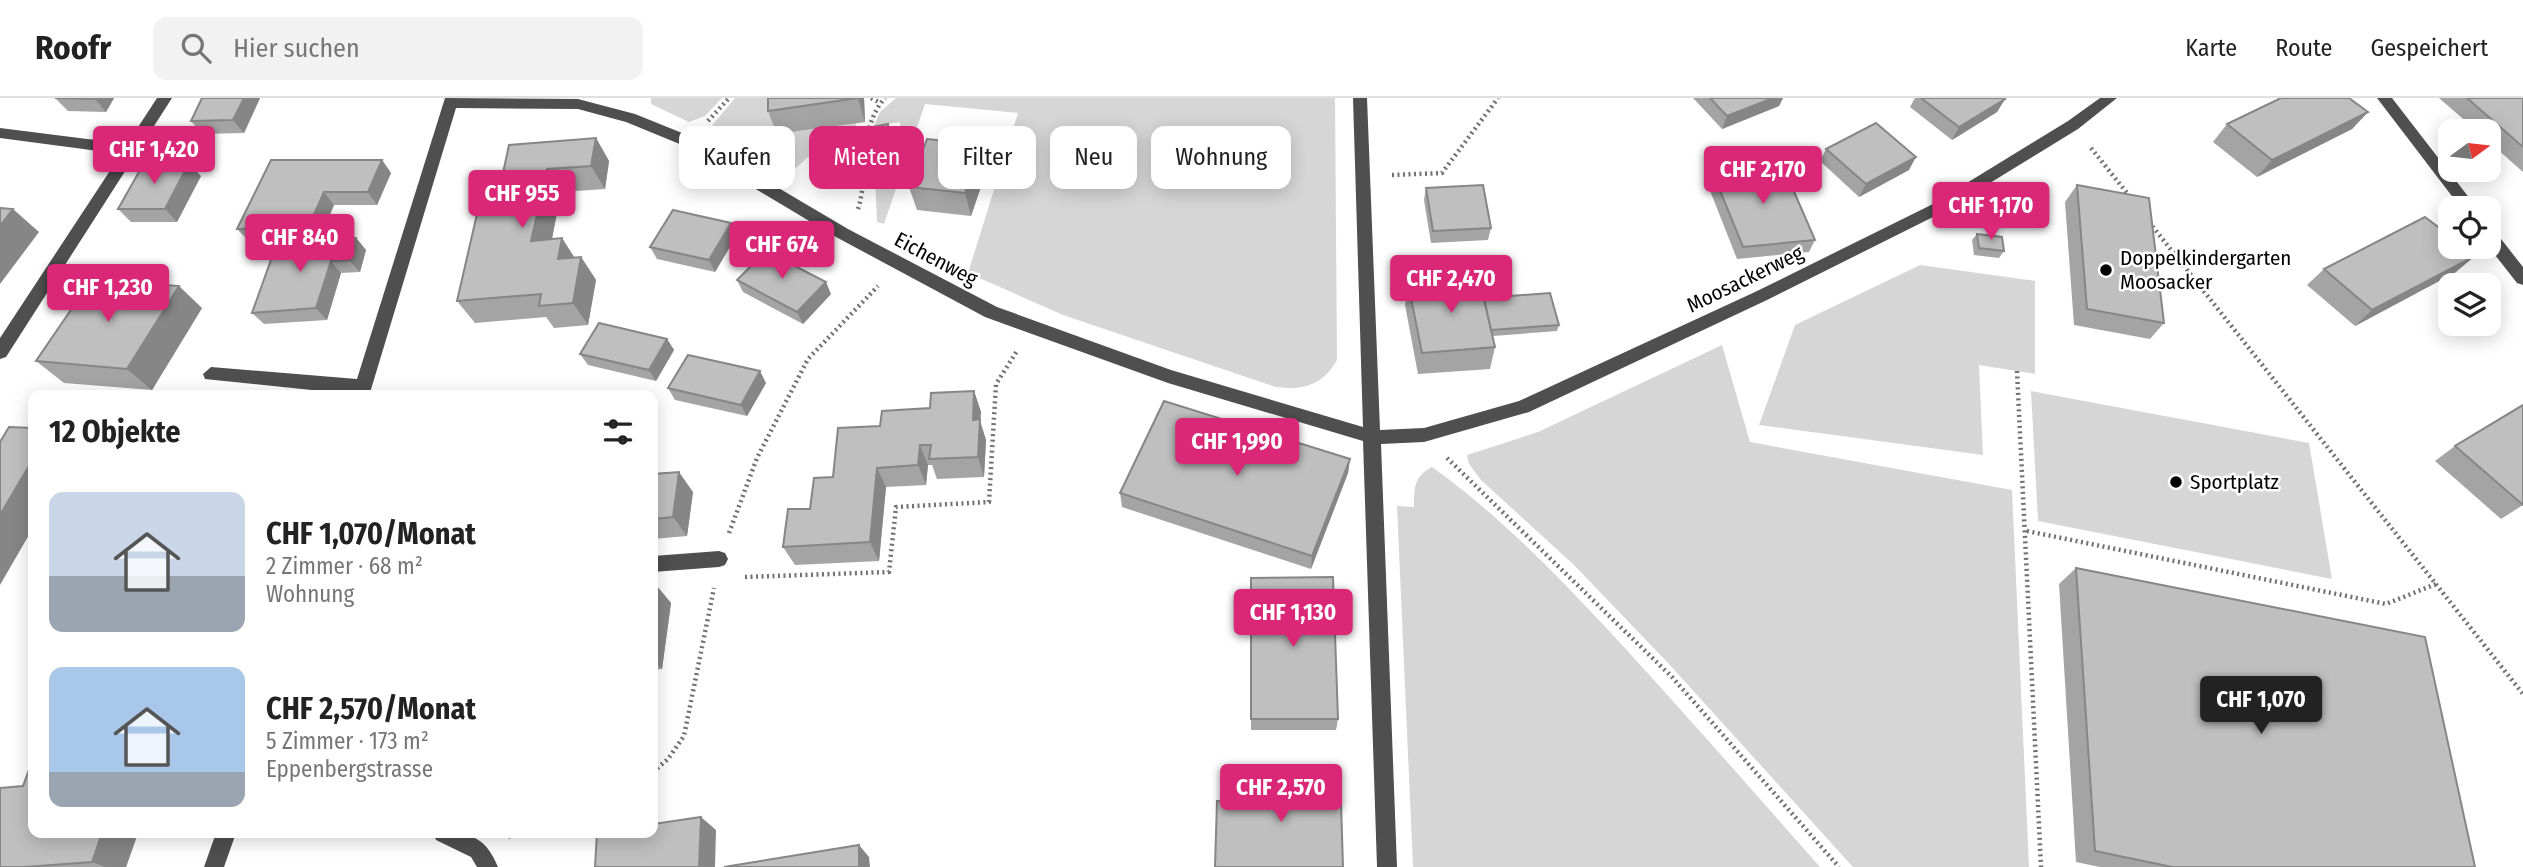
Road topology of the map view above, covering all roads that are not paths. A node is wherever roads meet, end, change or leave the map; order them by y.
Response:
1 (165, 98) edge
2 (1360, 98) edge
3 (2110, 98) edge
4 (2384, 98) edge
5 (451, 101) edge
6 (0, 133) edge
7 (131, 150) junction
8 (2460, 196) edge
9 (2501, 251) edge
10 (2523, 279) edge
11 (0, 352) edge
12 (211, 373) dead end
13 (353, 390) edge
14 (361, 390) edge
15 (1374, 437) junction
16 (658, 564) edge
17 (718, 569) road end
18 (224, 838) edge
19 (453, 838) edge
20 (214, 867) edge
21 (488, 867) edge
22 (1388, 867) edge

1 - 7 street
2 - 15 street
3 - 15 street, Moosackerweg
4 - 8 street
5 - 14 street
5 - 15 street, Eichenweg
6 - 7 street
7 - 11 street
9 - 10 street
12 - 13 street
15 - 22 street
16 - 17 street
18 - 20 street
19 - 21 street

